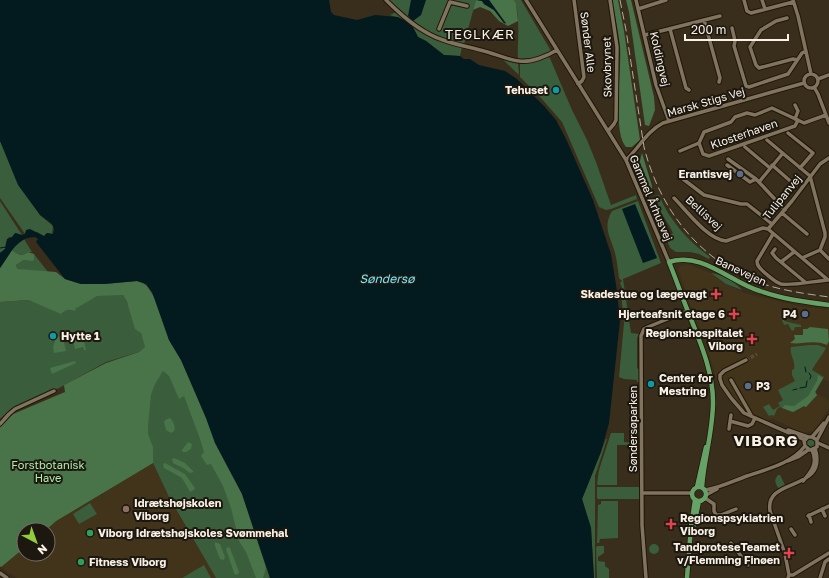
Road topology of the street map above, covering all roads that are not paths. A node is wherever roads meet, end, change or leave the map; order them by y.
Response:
1 (386, 0) edge
2 (526, 0) edge
3 (574, 0) edge
4 (610, 0) edge
5 (636, 0) edge
6 (666, 0) edge
7 (744, 0) edge
8 (762, 0) edge
9 (793, 1) edge
10 (467, 6) dead end
11 (638, 9) junction
12 (765, 9) junction
13 (720, 16) dead end
14 (787, 18) dead end
15 (704, 20) junction
16 (732, 28) dead end
17 (439, 29) dead end
18 (670, 29) junction
19 (645, 35) junction
20 (557, 50) junction
21 (806, 51) junction
22 (797, 60) junction
23 (811, 74) junction
24 (829, 75) edge
25 (818, 79) junction
26 (719, 82) dead end
27 (804, 83) junction
28 (578, 84) junction
29 (814, 87) junction
30 (689, 90) dead end
31 (795, 105) dead end
32 (826, 115) junction
33 (796, 120) junction
34 (669, 121) junction
35 (829, 123) edge
36 (608, 131) junction
37 (788, 132) dead end
38 (767, 140) dead end
39 (699, 143) junction
40 (746, 147) dead end
41 (680, 151) dead end
42 (783, 153) junction
43 (829, 158) edge
44 (728, 159) dead end
45 (626, 160) junction
46 (727, 165) dead end
47 (771, 167) junction
48 (800, 168) junction
49 (810, 176) junction
50 (683, 179) dead end
51 (757, 181) junction
52 (796, 186) dead end
53 (674, 198) dead end
54 (783, 211) junction
55 (772, 224) junction
56 (768, 229) junction
57 (773, 234) junction
58 (807, 234) dead end
59 (775, 249) dead end
60 (820, 250) junction
61 (794, 252) junction
62 (802, 258) junction
63 (829, 259) edge
64 (669, 262) junction
65 (781, 262) junction
66 (828, 280) edge
67 (805, 282) junction
68 (829, 305) edge
69 (687, 311) junction
70 (746, 360) tunnel mouth
71 (731, 380) dead end
72 (54, 391) dead end
73 (744, 403) junction
74 (742, 411) junction
75 (731, 415) dead end
76 (753, 417) junction
77 (829, 417) edge
78 (730, 422) junction
79 (0, 424) edge
80 (729, 429) dead end
81 (812, 437) junction
82 (806, 438) junction
83 (817, 442) junction
84 (805, 446) junction
85 (829, 448) edge
86 (812, 449) junction
87 (787, 461) junction
88 (703, 491) junction
89 (642, 493) junction
90 (692, 493) junction
91 (697, 500) junction
92 (829, 506) edge
93 (736, 509) dead end
94 (822, 509) junction
95 (825, 516) dead end
96 (811, 522) dead end
97 (791, 529) dead end
98 (795, 535) dead end
99 (731, 543) dead end
100 (829, 553) edge
101 (829, 558) edge
102 (817, 559) junction
103 (826, 562) junction
104 (748, 565) dead end
105 (0, 573) edge
106 (788, 577) edge
107 (7, 578) edge
108 (646, 578) edge
109 (687, 578) edge
110 (820, 578) edge

1 - 20 street
2 - 20 street, Gammel Århusvej
3 - 28 street, Sønder Alle
4 - 36 street, Skovbrynet
5 - 11 street, Koldingvej
6 - 11 street
7 - 12 street
8 - 12 street
9 - 12 street
9 - 21 street
10 - 17 street
11 - 19 street, Koldingvej
13 - 15 street
14 - 22 street
15 - 18 street
15 - 26 street
16 - 22 street
18 - 19 street
18 - 30 street
19 - 34 street, Koldingvej
20 - 28 street, Gammel Århusvej
21 - 22 street
21 - 23 street
23 - 25 street
23 - 27 street
24 - 25 street
25 - 29 street
27 - 29 street
27 - 34 street, Marsk Stigs Vej
28 - 36 street, Gammel Århusvej
29 - 32 street
31 - 33 street
32 - 33 street, Klosterhaven
32 - 35 street
33 - 39 street, Klosterhaven
33 - 39 street, Klosterhaven
34 - 45 street, Marsk Stigs Vej
36 - 45 street, Gammel Århusvej
37 - 48 street, Tulipanvej
38 - 42 street, Tulipanvej
39 - 41 street, Klosterhaven
40 - 47 street, Tulipanvej
42 - 47 street
42 - 48 street, Tulipanvej
43 - 49 street, Tulipanvej
44 - 51 street
45 - 64 street, Gammel Århusvej
46 - 51 street
47 - 51 street
47 - 52 street, Tulipanvej
48 - 49 street, Tulipanvej
49 - 54 street, Tulipanvej
49 - 60 street
50 - 55 street
51 - 54 street
53 - 56 street, Bellisvej
54 - 55 street, Tulipanvej
54 - 58 street
55 - 56 street, Tulipanvej
56 - 57 street
57 - 61 street
57 - 67 street
59 - 65 street
60 - 62 street
60 - 63 street
61 - 62 street
61 - 65 street
62 - 66 street
64 - 68 main road, Banevejen
64 - 69 main road, Gammel Århusvej
65 - 67 street
66 - 67 street
69 - 88 main road, Gammel Århusvej
69 - 89 street, Søndersøparken
70 - 74 street
71 - 73 street
72 - 79 street
73 - 74 street
73 - 76 street
74 - 76 street
75 - 78 street
76 - 78 street
76 - 82 street
77 - 81 street
77 - 83 street
78 - 80 street
81 - 82 street
81 - 83 street
82 - 84 street
83 - 85 street
83 - 86 street
84 - 86 street
84 - 87 street
86 - 87 street
86 - 106 street
87 - 88 street
88 - 90 main road
88 - 91 main road
88 - 93 street
89 - 90 street
89 - 108 street, Søndersøparken
90 - 91 main road
91 - 109 main road
92 - 94 street
94 - 95 street
94 - 96 street
97 - 98 street
99 - 104 street
100 - 102 street
101 - 103 street
102 - 103 street
102 - 106 street
103 - 110 street
105 - 107 street

